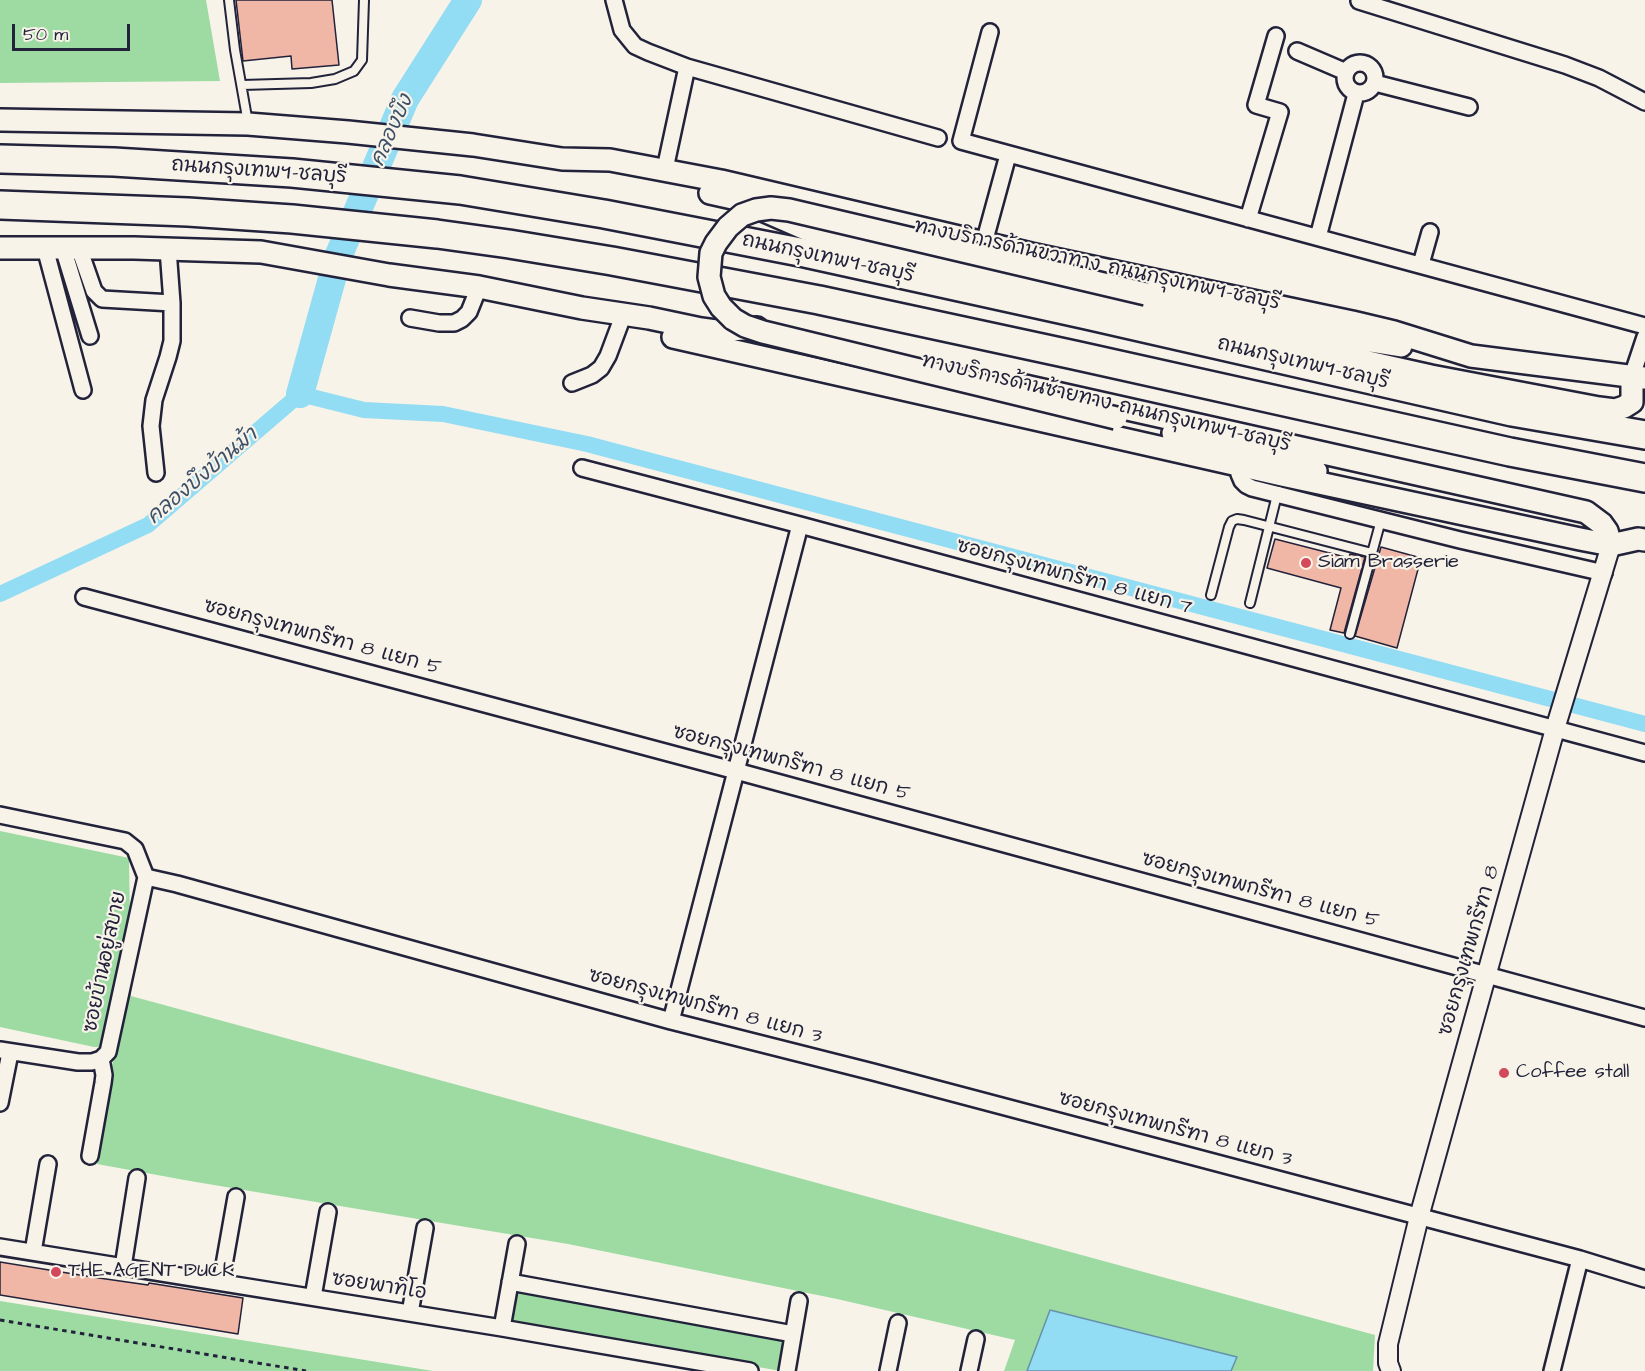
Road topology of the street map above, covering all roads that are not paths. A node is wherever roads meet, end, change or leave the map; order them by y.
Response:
1 (229, 0) edge
2 (364, 0) edge
3 (614, 0) edge
4 (1359, 2) dead end
5 (990, 32) dead end
6 (1275, 36) dead end
7 (1297, 51) dead end
8 (687, 67) junction
9 (1346, 72) junction
10 (1375, 83) junction
11 (242, 85) junction
12 (1356, 94) junction
13 (1645, 102) edge
14 (1469, 107) dead end
15 (0, 120) edge
16 (248, 124) junction
17 (938, 138) dead end
18 (1008, 155) junction
19 (0, 159) edge
20 (562, 159) junction
21 (665, 170) junction
22 (0, 205) edge
23 (1248, 219) junction
24 (1430, 232) dead end
25 (1318, 237) junction
26 (984, 243) junction
27 (0, 248) edge
28 (62, 248) junction
29 (168, 249) junction
30 (1421, 264) junction
31 (479, 287) junction
32 (171, 303) junction
33 (582, 308) junction
34 (410, 318) dead end
35 (621, 324) junction
36 (1645, 326) edge
37 (90, 336) dead end
38 (1645, 337) edge
39 (1471, 356) junction
40 (1638, 377) edge
41 (572, 383) dead end
42 (83, 390) dead end
43 (1645, 435) edge
44 (582, 468) dead end
45 (156, 473) dead end
46 (1645, 478) edge
47 (1440, 479) junction
48 (1280, 485) junction
49 (1366, 493) junction
50 (1432, 507) junction
51 (1568, 507) junction
52 (1380, 520) junction
53 (800, 525) junction
54 (1269, 526) junction
55 (1580, 539) junction
56 (1645, 540) edge
57 (1611, 545) junction
58 (1372, 553) junction
59 (1604, 573) junction
60 (1211, 595) dead end
61 (84, 597) dead end
62 (1250, 603) dead end
63 (1350, 634) dead end
64 (1557, 724) junction
65 (1645, 753) edge
66 (736, 771) junction
67 (0, 815) edge
68 (146, 877) junction
69 (1487, 974) junction
70 (1645, 1018) edge
71 (671, 1021) junction
72 (5, 1052) edge
73 (101, 1059) junction
74 (0, 1102) edge
75 (90, 1156) dead end
76 (48, 1164) dead end
77 (137, 1178) dead end
78 (236, 1197) dead end
79 (328, 1212) dead end
80 (1419, 1217) junction
81 (425, 1228) dead end
82 (517, 1244) dead end
83 (0, 1247) edge
84 (33, 1252) junction
85 (1580, 1259) junction
86 (123, 1267) junction
87 (1645, 1279) edge
88 (221, 1282) junction
89 (510, 1282) junction
90 (314, 1297) junction
91 (799, 1301) dead end
92 (410, 1313) junction
93 (898, 1323) dead end
94 (502, 1328) junction
95 (793, 1334) junction
96 (976, 1339) dead end
97 (750, 1371) edge
98 (787, 1371) edge
99 (888, 1371) edge
100 (969, 1371) edge
101 (1391, 1371) edge
102 (1552, 1371) edge

1 - 11 lane
2 - 11 lane
3 - 8 street
4 - 13 street
5 - 18 street
6 - 23 street
7 - 9 street
8 - 17 street
8 - 21 street
9 - 10 street
9 - 12 street
10 - 12 street
10 - 14 street
11 - 16 lane
12 - 25 street
15 - 16 main road, ทางบริการด้านขวาทาง ถนนกรุงเทพฯ-ชลบุรี
16 - 20 main road, ทางบริการด้านขวาทาง ถนนกรุงเทพฯ-ชลบุรี
18 - 23 street
18 - 26 street
19 - 43 highway, ถนนกรุงเทพฯ-ชลบุรี
20 - 21 main road, ทางบริการด้านขวาทาง ถนนกรุงเทพฯ-ชลบุรี
20 - 40 main road, ทางบริการด้านขวาทาง ถนนกรุงเทพฯ-ชลบุรี
21 - 26 main road, ทางบริการด้านขวาทาง ถนนกรุงเทพฯ-ชลบุรี
22 - 46 highway, ถนนกรุงเทพฯ-ชลบุรี
23 - 25 street
24 - 30 street
25 - 30 street
26 - 39 main road, ทางบริการด้านขวาทาง ถนนกรุงเทพฯ-ชลบุรี
27 - 28 main road, ทางบริการด้านซ้ายทาง ถนนกรุงเทพฯ-ชลบุรี
28 - 29 main road, ทางบริการด้านซ้ายทาง ถนนกรุงเทพฯ-ชลบุรี
28 - 32 street
28 - 37 street
28 - 42 street
29 - 31 main road, ทางบริการด้านซ้ายทาง ถนนกรุงเทพฯ-ชลบุรี
29 - 32 street
30 - 36 street
31 - 33 main road, ทางบริการด้านซ้ายทาง ถนนกรุงเทพฯ-ชลบุรี
31 - 34 street
32 - 45 street
33 - 35 main road, ทางบริการด้านซ้ายทาง ถนนกรุงเทพฯ-ชลบุรี
33 - 47 main road, ทางบริการด้านซ้ายทาง ถนนกรุงเทพฯ-ชลบุรี
35 - 41 street
35 - 48 main road, ทางบริการด้านซ้ายทาง ถนนกรุงเทพฯ-ชลบุรี
38 - 40 street
39 - 40 main road, ทางบริการด้านขวาทาง ถนนกรุงเทพฯ-ชลบุรี
39 - 49 main road, bridge
44 - 53 street, ซอยกรุงเทพกรีฑา 8 แยก 7
47 - 50 main road
47 - 51 main road, ทางบริการด้านซ้ายทาง ถนนกรุงเทพฯ-ชลบุรี
48 - 49 main road, ทางบริการด้านซ้ายทาง ถนนกรุงเทพฯ-ชลบุรี
48 - 52 street
48 - 54 lane
49 - 50 main road, ทางบริการด้านซ้ายทาง ถนนกรุงเทพฯ-ชลบุรี
50 - 55 main road, ทางบริการด้านซ้ายทาง ถนนกรุงเทพฯ-ชลบุรี
51 - 55 main road
51 - 57 main road, ทางบริการด้านซ้ายทาง ถนนกรุงเทพฯ-ชลบุรี
52 - 58 lane
52 - 59 street
53 - 64 street, ซอยกรุงเทพกรีฑา 8 แยก 7
53 - 66 street
54 - 58 lane
54 - 60 lane
54 - 62 lane
55 - 57 main road, ทางบริการด้านซ้ายทาง ถนนกรุงเทพฯ-ชลบุรี
56 - 57 main road, ทางบริการด้านซ้ายทาง ถนนกรุงเทพฯ-ชลบุรี
57 - 59 street, ซอยกรุงเทพกรีฑา 8
58 - 63 lane
59 - 64 street, ซอยกรุงเทพกรีฑา 8
61 - 66 street, ซอยกรุงเทพกรีฑา 8 แยก 5
64 - 65 street, ซอยกรุงเทพกรีฑา 8 แยก 7
64 - 69 street, ซอยกรุงเทพกรีฑา 8
66 - 69 street, ซอยกรุงเทพกรีฑา 8 แยก 5
66 - 71 street
67 - 68 street
68 - 71 street, ซอยกรุงเทพกรีฑา 8 แยก 3
68 - 73 street, ซอยบ้านอยู่สบาย
69 - 70 street, ซอยกรุงเทพกรีฑา 8 แยก 5
69 - 80 street, ซอยกรุงเทพกรีฑา 8
71 - 80 street, ซอยกรุงเทพกรีฑา 8 แยก 3
72 - 73 street, ซอยบ้านอยู่สบาย
72 - 74 street
73 - 75 street
76 - 84 street
77 - 86 street
78 - 88 street
79 - 90 street
80 - 85 street, ซอยกรุงเทพกรีฑา 8 แยก 3
80 - 101 street, ซอยกรุงเทพกรีฑา 8
81 - 92 street
82 - 89 street
83 - 84 street, ซอยพาทิโอ
84 - 86 street, ซอยพาทิโอ
85 - 87 street, ซอยกรุงเทพกรีฑา 8 แยก 3
85 - 102 street
86 - 88 street, ซอยพาทิโอ
88 - 90 street, ซอยพาทิโอ
89 - 94 street
89 - 95 street
90 - 92 street, ซอยพาทิโอ
91 - 95 street
92 - 94 street, ซอยพาทิโอ
93 - 99 street
94 - 97 street, ซอยพาทิโอ
95 - 98 street
96 - 100 street

